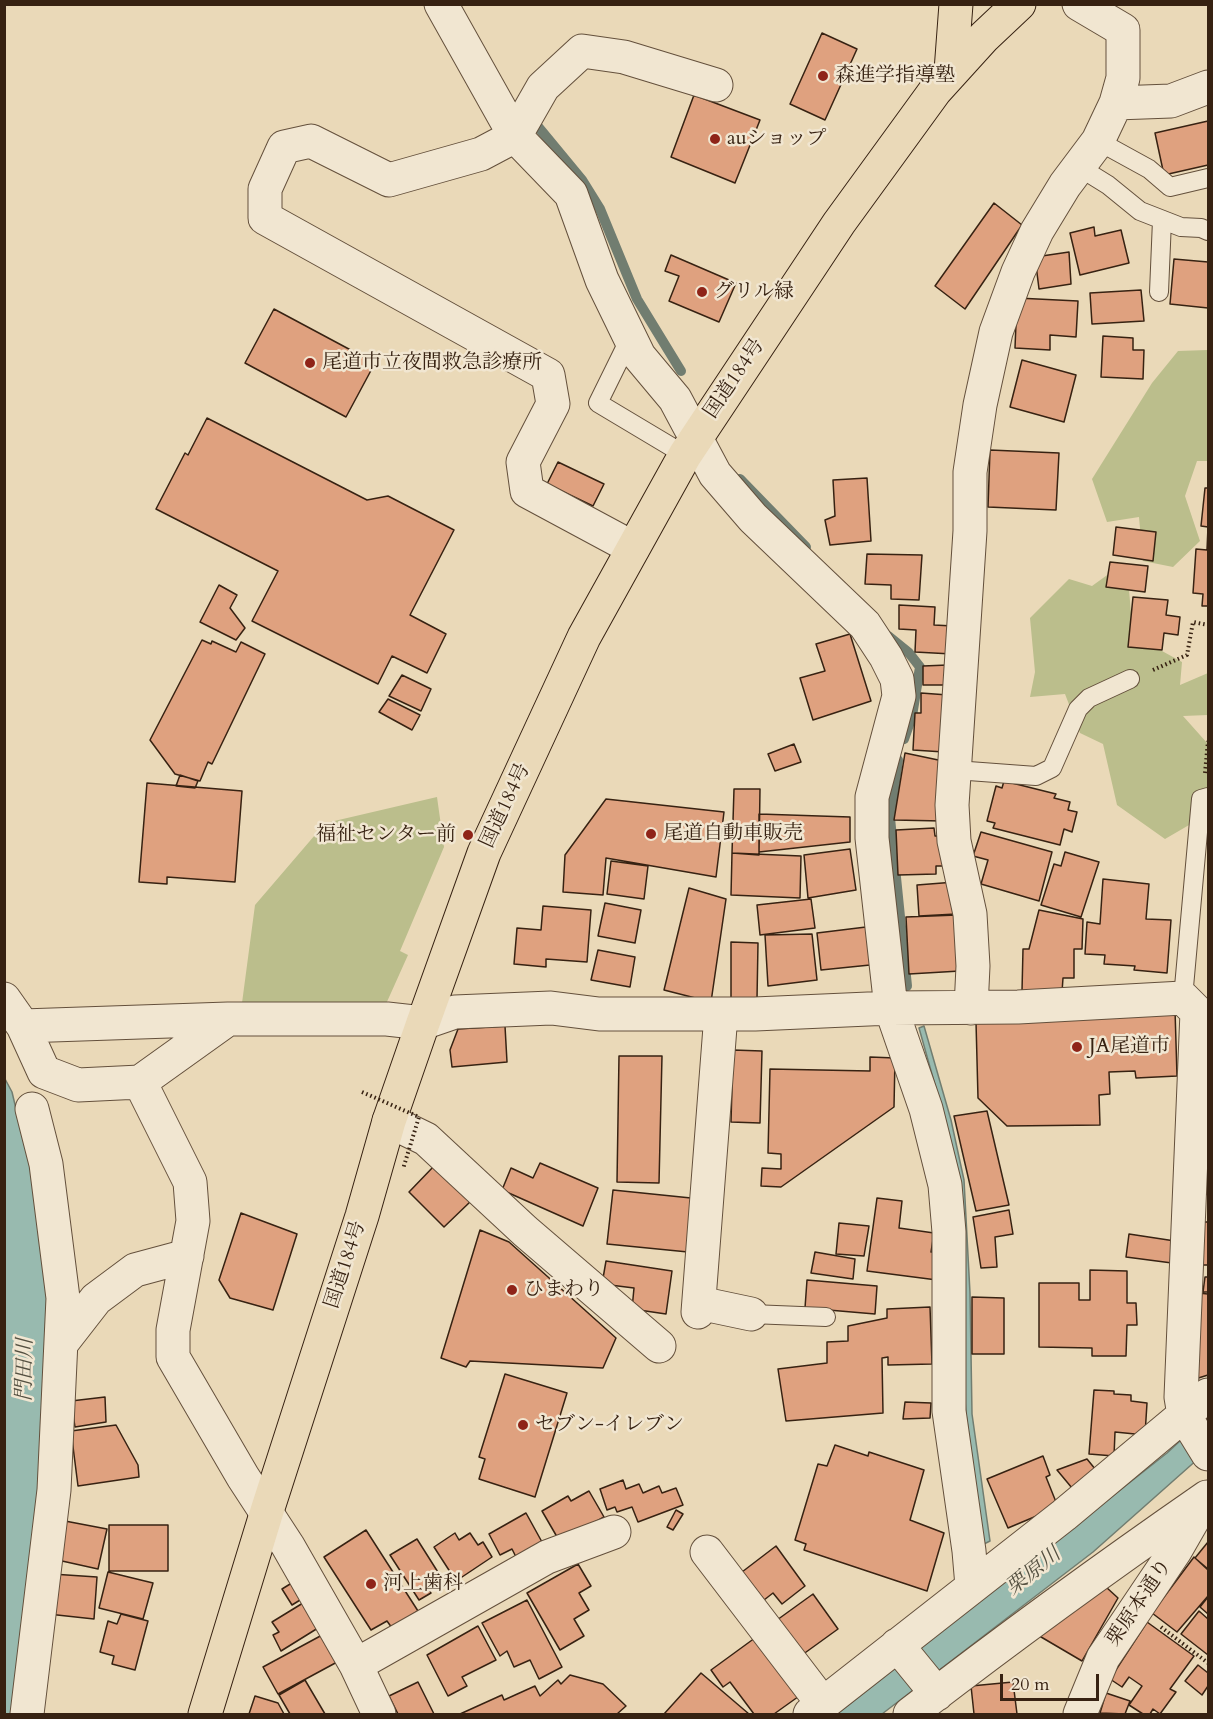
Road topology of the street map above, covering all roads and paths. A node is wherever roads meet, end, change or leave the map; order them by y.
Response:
1 (441, 4) edge
2 (956, 4) edge
3 (1019, 4) edge
4 (1079, 4) edge
5 (951, 71) junction
6 (716, 85) dead end
7 (1209, 87) edge
8 (1116, 103) junction
9 (523, 122) junction
10 (1098, 141) junction
11 (1079, 167) junction
12 (1209, 178) edge
13 (1162, 220) junction
14 (1209, 231) edge
15 (1159, 292) dead end
16 (630, 338) junction
17 (690, 446) junction
18 (633, 548) junction
19 (1209, 624) edge
20 (1130, 679) joint
21 (955, 770) junction
22 (1209, 797) edge
23 (1183, 998) junction
24 (4, 999) edge
25 (891, 1008) junction
26 (970, 1008) junction
27 (721, 1014) junction
28 (228, 1019) junction
29 (423, 1023) junction
30 (23, 1026) junction
31 (140, 1082) junction
32 (362, 1092) dead end
33 (1201, 1108) edge
34 (32, 1109) dead end
35 (389, 1121) junction
36 (403, 1169) dead end
37 (187, 1256) junction
38 (751, 1314) joint
39 (826, 1317) dead end
40 (61, 1344) junction
41 (659, 1346) dead end
42 (1194, 1412) edge
43 (1209, 1454) edge
44 (1208, 1496) edge
45 (267, 1511) junction
46 (614, 1532) dead end
47 (706, 1552) dead end
48 (972, 1586) junction
49 (1137, 1609) junction
50 (901, 1649) junction
51 (1209, 1663) edge
52 (356, 1665) junction
53 (934, 1690) junction
54 (816, 1709) edge
55 (27, 1714) edge
56 (206, 1714) edge
57 (379, 1714) edge
58 (910, 1714) edge
59 (1080, 1714) edge

1 - 9 street
2 - 5 highway
3 - 5 highway, 国道184号
4 - 8 street
5 - 17 highway, 国道184号
6 - 9 street
7 - 8 street
8 - 10 street
9 - 16 street
9 - 18 street
10 - 11 street
10 - 12 lane
11 - 13 lane
11 - 21 street
13 - 14 lane
13 - 15 lane
16 - 17 street
16 - 17 lane
17 - 18 highway, 国道184号
17 - 25 street
18 - 29 highway, 国道184号
19 - 20 path
20 - 21 lane
21 - 26 street
22 - 23 lane
23 - 26 street
23 - 33 street
24 - 30 street
25 - 26 street
25 - 27 street
25 - 48 street
27 - 29 street
27 - 38 street
28 - 29 street
28 - 30 street
28 - 31 street
29 - 35 highway, 国道184号
30 - 31 street
31 - 37 street
32 - 36 path, bridge
33 - 42 street
34 - 40 street
35 - 41 street
35 - 45 highway, 国道184号
37 - 40 street
37 - 45 street
38 - 39 lane
40 - 55 street
42 - 43 street
42 - 48 street
44 - 49 street, 栗原本通り
44 - 53 street
45 - 52 street
45 - 56 highway, 国道184号
46 - 52 street
47 - 54 street
48 - 50 street
49 - 51 path
49 - 59 street, 栗原本通り
50 - 53 street
50 - 54 street
52 - 57 street
53 - 58 street

